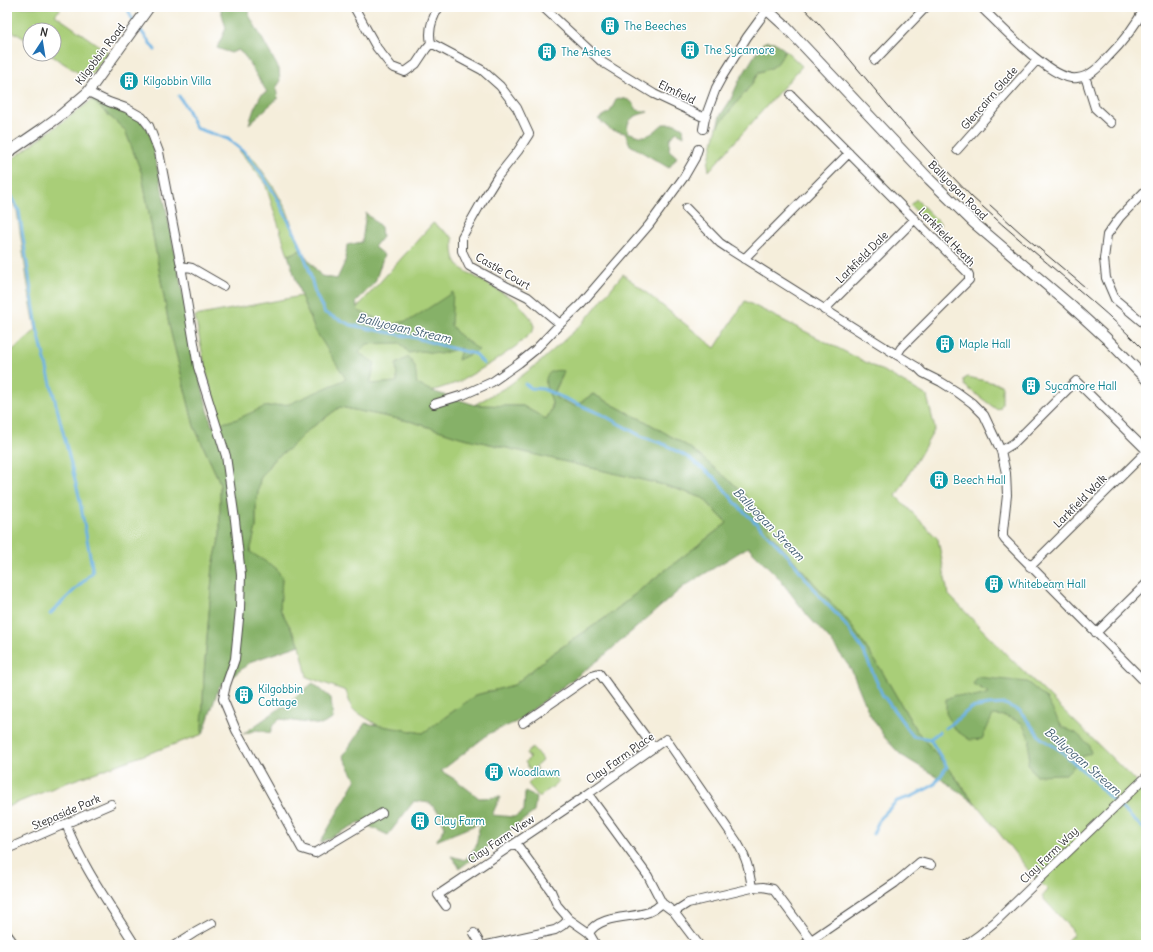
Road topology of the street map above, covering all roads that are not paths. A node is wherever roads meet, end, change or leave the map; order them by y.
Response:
1 (354, 7) edge
2 (439, 7) edge
3 (543, 7) edge
4 (926, 7) edge
5 (981, 7) edge
6 (1145, 7) edge
7 (148, 8) edge
8 (767, 8) edge
9 (432, 43) junction
10 (875, 60) dead end
11 (1037, 60) junction
12 (1085, 76) junction
13 (88, 92) junction
14 (791, 95) dead end
15 (705, 118) junction
16 (1111, 123) dead end
17 (703, 129) dead end
18 (698, 149) dead end
19 (957, 150) dead end
20 (7, 153) edge
21 (850, 153) junction
22 (1146, 190) edge
23 (686, 208) dead end
24 (915, 219) junction
25 (744, 259) junction
26 (181, 266) junction
27 (223, 286) dead end
28 (824, 310) junction
29 (560, 324) junction
30 (1146, 325) edge
31 (897, 355) junction
32 (1146, 379) edge
33 (434, 404) dead end
34 (1001, 451) junction
35 (1146, 451) edge
36 (1030, 567) junction
37 (1146, 584) edge
38 (1096, 633) junction
39 (1146, 683) edge
40 (523, 722) dead end
41 (654, 748) junction
42 (1146, 777) edge
43 (588, 794) junction
44 (111, 804) dead end
45 (382, 813) dead end
46 (66, 824) junction
47 (516, 843) junction
48 (7, 849) edge
49 (931, 865) dead end
50 (752, 888) junction
51 (662, 903) junction
52 (446, 906) dead end
53 (674, 912) junction
54 (568, 919) junction
55 (212, 923) dead end
56 (474, 933) dead end
57 (588, 933) junction
58 (7, 934) edge
59 (812, 940) junction
60 (15, 945) edge
61 (136, 945) edge
62 (175, 945) edge
63 (481, 945) edge
64 (487, 945) edge
65 (596, 945) edge
66 (699, 945) edge
67 (804, 945) edge
68 (965, 945) edge

1 - 9 street
2 - 9 street
3 - 15 street, Elmfield
4 - 10 street
5 - 11 street
6 - 12 street
7 - 13 street, Kilgobbin Road
8 - 15 street, Elmfield
8 - 32 street, Ballyogan Road
9 - 29 street, Castle Court
11 - 12 street
11 - 19 street, Glencairn Glade
12 - 16 street
13 - 20 street, Kilgobbin Road
13 - 26 street
14 - 21 street, Larkfield Heath
15 - 17 street
18 - 29 street
21 - 24 street, Larkfield Heath
21 - 25 street
22 - 30 street
23 - 25 street
24 - 28 street, Larkfield Dale
24 - 31 street, Larkfield Heath
25 - 28 street
26 - 27 street
26 - 45 street
28 - 31 street
29 - 33 street
31 - 34 street
34 - 35 street
34 - 36 street
35 - 36 street, Larkfield Walk
36 - 38 street
37 - 38 street
38 - 39 street
40 - 41 street
41 - 43 street, Clay Farm Place
41 - 50 street, Clay Farm Place
42 - 68 street, Clay Farm Way
43 - 47 street, Clay Farm View
43 - 51 street, Clay Farm Place
44 - 46 street, Stepaside Park
46 - 48 street, Stepaside Park
46 - 61 street
47 - 52 street, Clay Farm View
47 - 54 street
49 - 59 street
50 - 53 street
50 - 59 street
51 - 53 street, Clay Farm Place
51 - 57 street
53 - 66 street, Clay Farm Place
54 - 57 street
54 - 64 street
55 - 62 street
56 - 63 street
57 - 65 street
58 - 60 street
59 - 67 street

